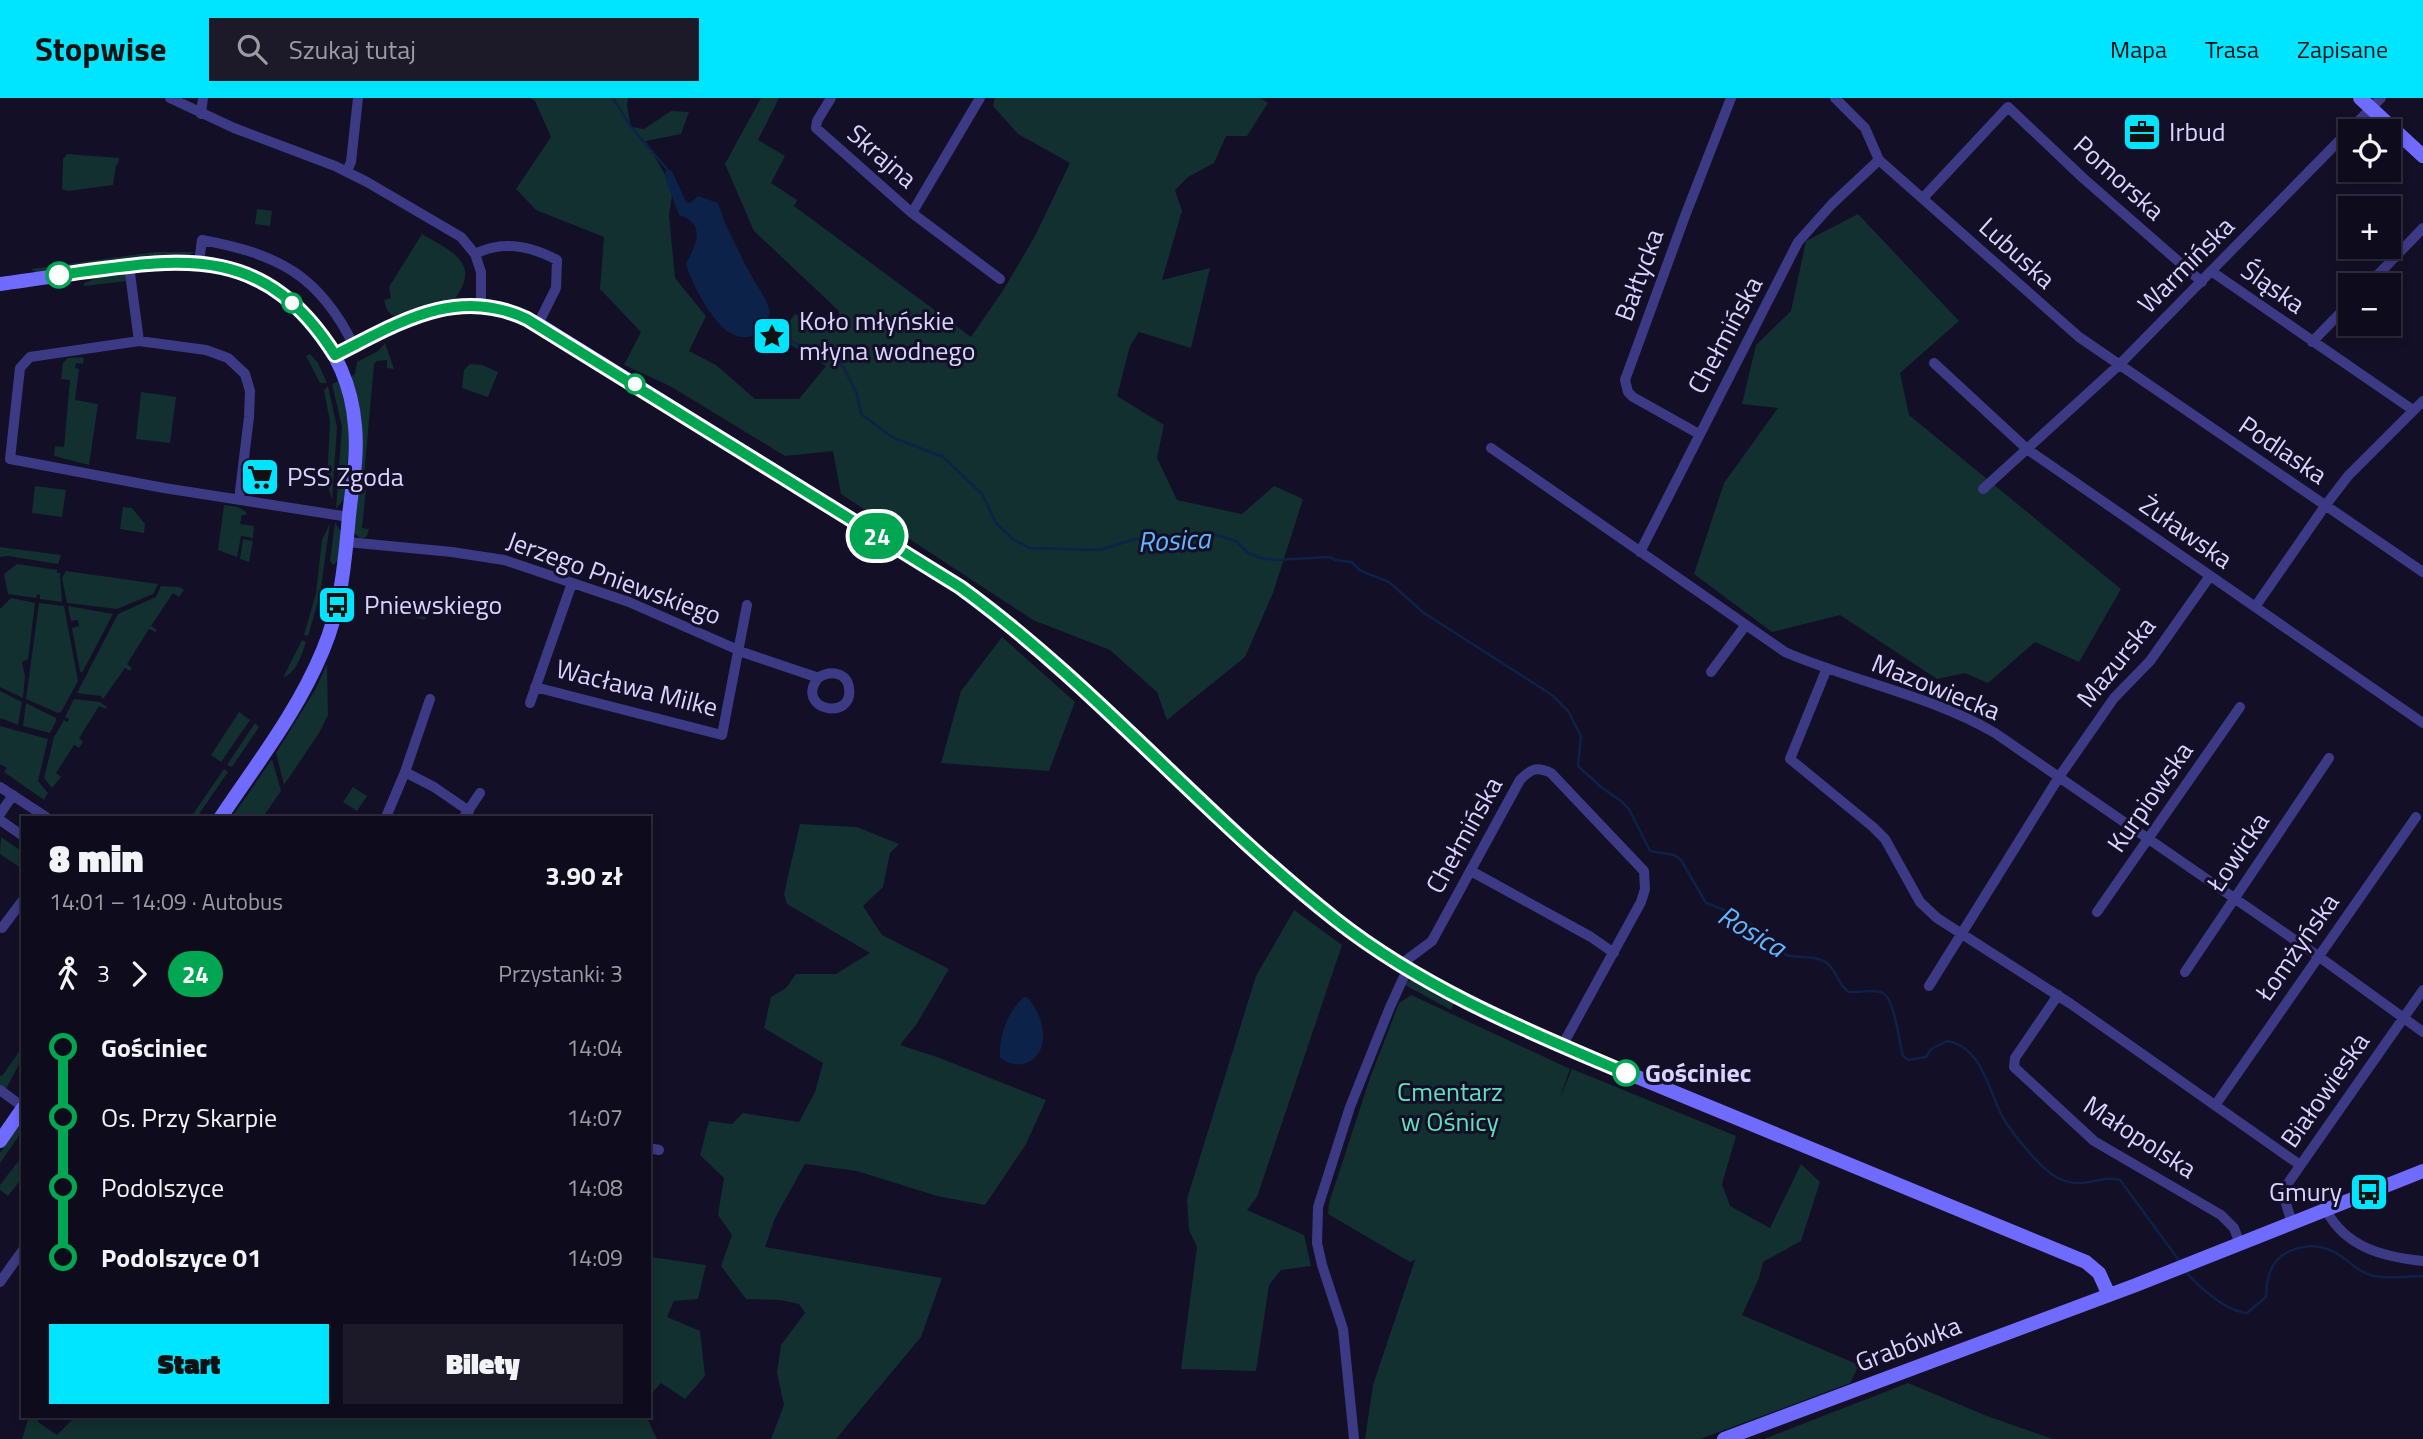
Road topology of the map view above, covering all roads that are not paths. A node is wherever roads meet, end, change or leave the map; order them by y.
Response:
1 (170, 98) edge
2 (203, 98) edge
3 (358, 98) edge
4 (831, 98) edge
5 (980, 98) edge
6 (1731, 98) edge
7 (1835, 98) edge
8 (2360, 98) edge
9 (2377, 104) edge
10 (201, 114) junction
11 (2423, 156) edge
12 (1879, 160) junction
13 (347, 172) junction
14 (1923, 198) junction
15 (912, 212) junction
16 (2423, 228) edge
17 (475, 254) junction
18 (199, 262) junction
19 (129, 266) junction
20 (2211, 271) junction
21 (2380, 273) edge
22 (1000, 279) dead end
23 (2202, 282) junction
24 (0, 284) edge
25 (481, 306) junction
26 (2338, 315) edge
27 (538, 324) junction
28 (139, 341) junction
29 (2312, 342) junction
30 (354, 346) junction
31 (335, 355) junction
32 (1934, 363) dead end
33 (2119, 365) junction
34 (2423, 401) edge
35 (2413, 410) junction
36 (1699, 434) junction
37 (1492, 448) dead end
38 (2027, 449) junction
39 (1983, 489) dead end
40 (239, 499) junction
41 (2325, 506) junction
42 (349, 517) junction
43 (347, 542) junction
44 (1640, 552) junction
45 (2423, 572) edge
46 (2210, 576) junction
47 (572, 583) junction
48 (747, 605) dead end
49 (2255, 607) junction
50 (1745, 626) junction
51 (740, 649) junction
52 (1827, 668) junction
53 (1711, 671) dead end
54 (818, 678) dead end
55 (536, 687) junction
56 (430, 699) dead end
57 (530, 703) dead end
58 (2240, 707) dead end
59 (2423, 723) edge
60 (2329, 758) dead end
61 (405, 772) junction
62 (2059, 777) junction
63 (0, 787) edge
64 (480, 793) dead end
65 (13, 795) junction
66 (0, 814) edge
67 (467, 814) edge
68 (44, 816) edge
69 (221, 816) edge
70 (386, 816) edge
71 (2416, 817) dead end
72 (0, 820) edge
73 (21, 835) edge
74 (2147, 839) junction
75 (1471, 871) junction
76 (2234, 899) junction
77 (21, 905) edge
78 (2097, 912) dead end
79 (2, 928) dead end
80 (1961, 935) junction
81 (1614, 953) junction
82 (2318, 956) junction
83 (1404, 967) junction
84 (2185, 972) dead end
85 (1929, 986) dead end
86 (2423, 990) edge
87 (2058, 995) junction
88 (2403, 1019) junction
89 (2423, 1032) edge
90 (1562, 1046) junction
91 (0, 1090) edge
92 (2216, 1104) junction
93 (21, 1106) edge
94 (21, 1110) edge
95 (0, 1141) edge
96 (2300, 1165) junction
97 (2423, 1171) edge
98 (2326, 1210) junction
99 (2292, 1223) junction
100 (2240, 1244) junction
101 (21, 1253) edge
102 (2423, 1261) edge
103 (0, 1282) edge
104 (2109, 1295) junction
105 (1354, 1439) edge
106 (1724, 1439) edge

1 - 10 street
2 - 10 street
3 - 13 street
4 - 15 street, Skrajna
5 - 15 street, Skrajna
6 - 36 street, Bałtycka
7 - 12 street
8 - 9 street
9 - 11 street
9 - 20 street, Warmińska
10 - 13 street
12 - 14 street, Lubuska
12 - 36 street, Chełmińska
13 - 17 street
14 - 23 street, Pomorska
14 - 33 street, Lubuska
15 - 22 street, Skrajna
16 - 21 street
17 - 25 street
17 - 27 street
18 - 19 street
18 - 30 street
18 - 31 street
19 - 24 street
19 - 28 street
20 - 23 street, Warmińska
20 - 29 street, Śląska
23 - 33 street, Warmińska
25 - 27 street
25 - 30 street
26 - 29 street
27 - 83 street
28 - 40 street
28 - 40 street
29 - 35 street, Śląska
30 - 31 street
31 - 42 street
32 - 38 street, Żuławska
33 - 38 street, Warmińska
33 - 41 street, Podlaska
34 - 35 street
35 - 41 street
36 - 44 street, Chełmińska
37 - 44 street, Mazowiecka
38 - 39 street, Warmińska
38 - 46 street, Żuławska
40 - 42 street
41 - 45 street, Podlaska
41 - 49 street
42 - 43 street
43 - 47 street, Jerzego Pniewskiego
43 - 69 street
44 - 50 street, Mazowiecka
46 - 49 street, Żuławska
46 - 62 street, Mazurska
47 - 51 street, Jerzego Pniewskiego
47 - 55 street
48 - 51 street, Wacława Milke
49 - 59 street, Żuławska
50 - 52 street, Mazowiecka
50 - 53 street
51 - 54 street, Jerzego Pniewskiego
51 - 55 street, Wacława Milke
52 - 62 street, Mazowiecka
52 - 80 street
55 - 57 street
56 - 61 street
58 - 74 street, Kurpiowska
60 - 76 street, Łowicka
61 - 67 street
61 - 70 street
62 - 74 street, Mazowiecka
62 - 80 street
63 - 65 street
64 - 67 street
65 - 66 street
65 - 68 street
71 - 82 street, Łomżyńska
72 - 73 street
74 - 76 street, Mazowiecka
74 - 78 street, Kurpiowska
75 - 81 street
75 - 81 street, Chełmińska
75 - 83 street, Chełmińska
76 - 82 street, Mazowiecka
76 - 84 street, Łowicka
77 - 79 street
80 - 85 street
80 - 87 street
81 - 90 street, Chełmińska
82 - 88 street, Mazowiecka
82 - 92 street, Łomżyńska
83 - 90 street
83 - 105 street
86 - 88 street, Białowieska
87 - 92 street
87 - 100 street, Małopolska
88 - 89 street, Mazowiecka
88 - 96 street, Białowieska
90 - 104 street
91 - 93 street
92 - 96 street
94 - 95 street
96 - 99 street, Białowieska
97 - 98 street, Grabówka
98 - 99 street, Grabówka
98 - 102 street
99 - 100 street, Grabówka
100 - 104 street, Grabówka
101 - 103 street
104 - 106 street, Grabówka

